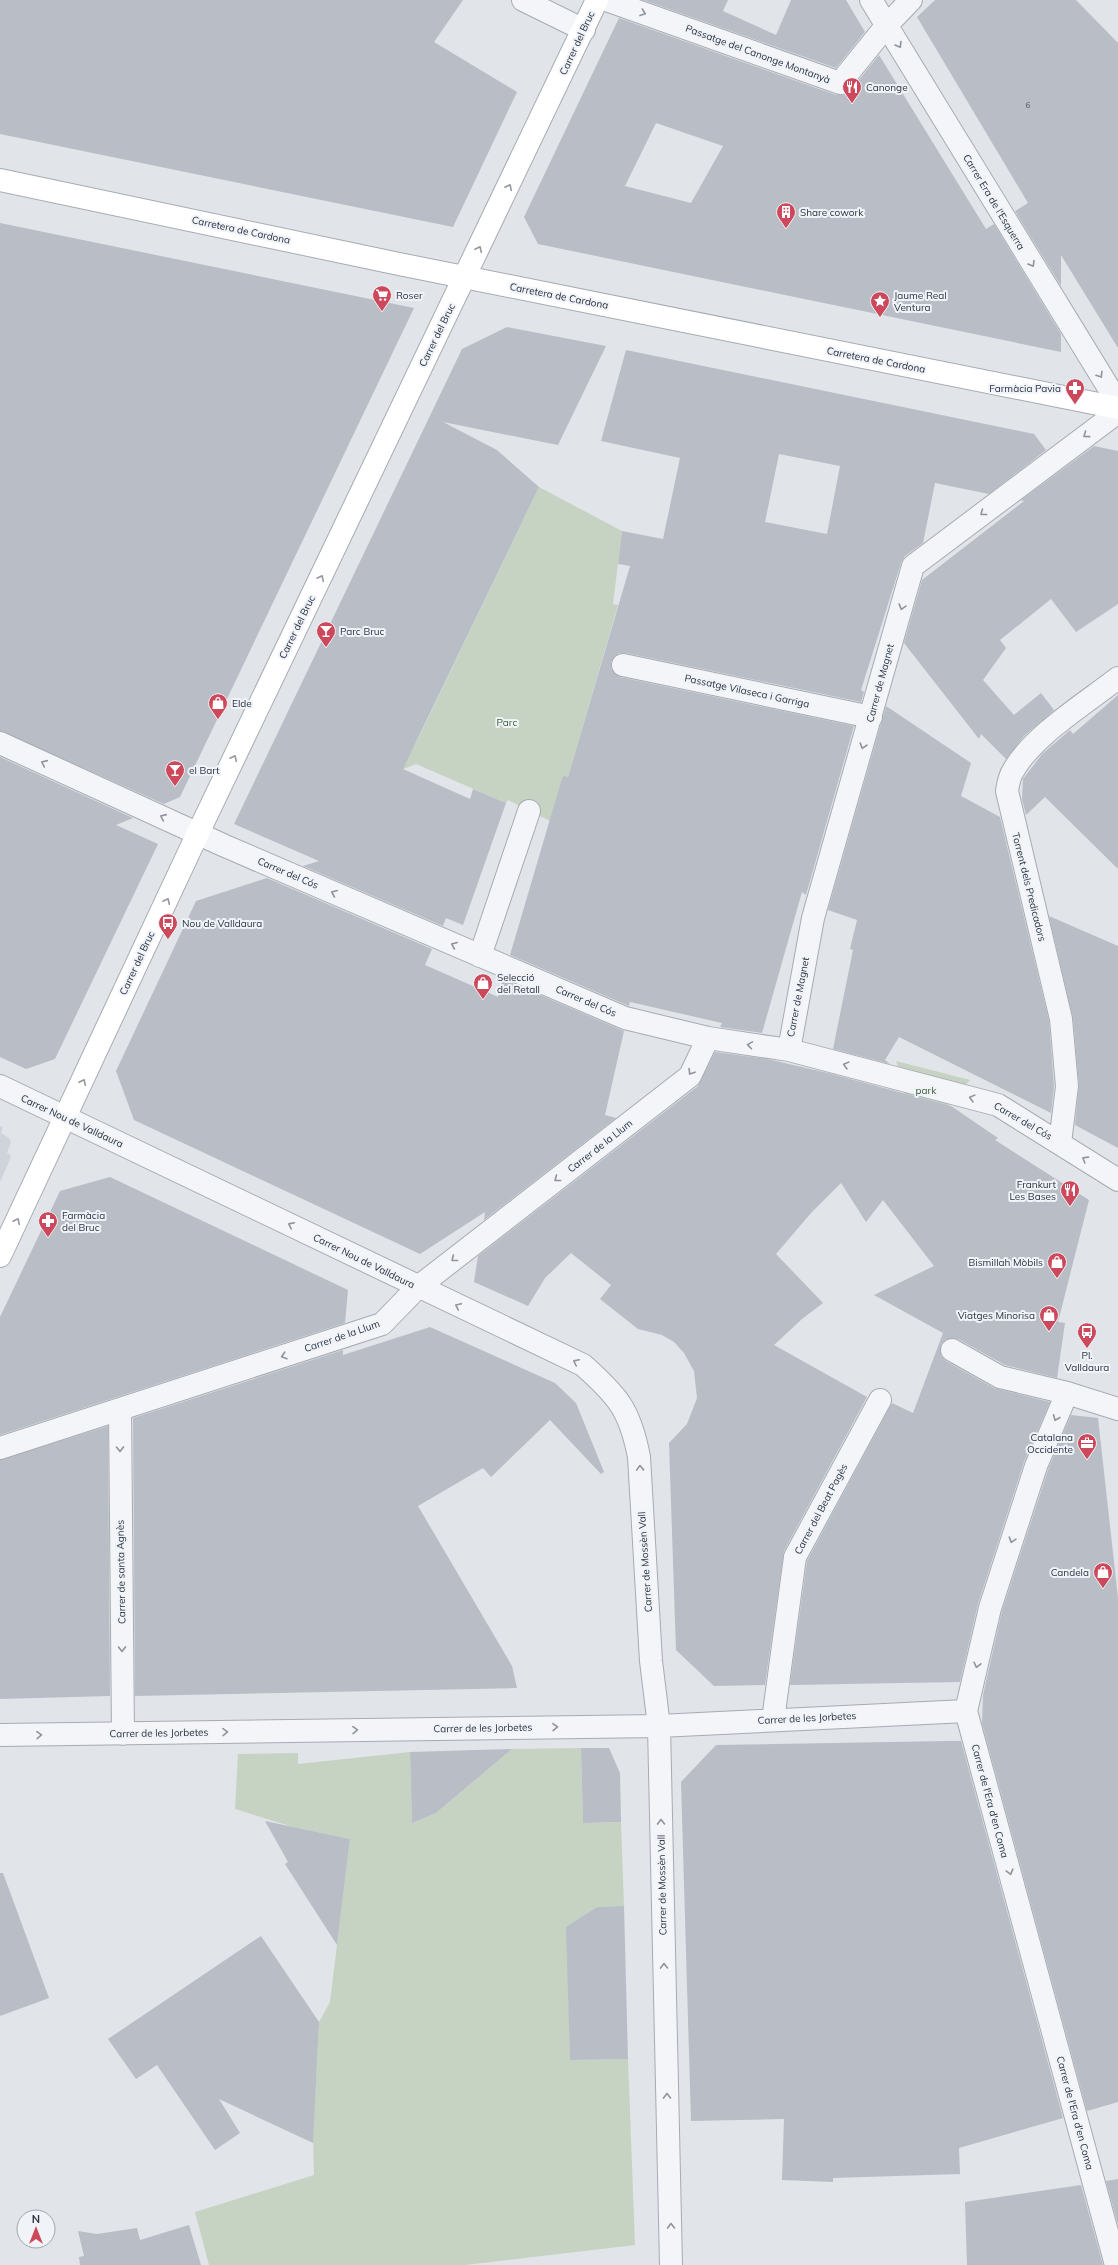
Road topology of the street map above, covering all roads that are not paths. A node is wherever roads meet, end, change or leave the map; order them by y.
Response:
1 (523, 0) edge
2 (598, 0) edge
3 (606, 0) edge
4 (871, 0) edge
5 (911, 0) edge
6 (887, 25) junction
7 (584, 30) junction
8 (0, 180) edge
9 (466, 277) junction
10 (1118, 403) edge
11 (1118, 408) edge
12 (1118, 412) edge
13 (623, 666) dead end
14 (1118, 678) edge
15 (872, 717) junction
16 (0, 744) edge
17 (529, 811) dead end
18 (198, 833) junction
19 (480, 956) junction
20 (708, 1038) junction
21 (789, 1050) junction
22 (0, 1086) edge
23 (66, 1118) junction
24 (1060, 1143) junction
25 (1118, 1180) edge
26 (0, 1256) edge
27 (418, 1287) junction
28 (952, 1350) dead end
29 (1067, 1393) junction
30 (880, 1400) dead end
31 (1118, 1409) edge
32 (120, 1410) junction
33 (0, 1448) edge
34 (641, 1506) joint
35 (966, 1711) junction
36 (773, 1720) junction
37 (659, 1726) junction
38 (123, 1734) junction
39 (0, 1736) edge
40 (671, 2265) edge
41 (1116, 2265) edge

1 - 7 street
2 - 7 street, Carrer del Bruc
3 -> 6 street, Passatge del Canonge Montanyà
4 - 6 street, Carrer Era de l'Esquerra
5 - 6 street
6 -> 10 street, Carrer Era de l'Esquerra
9 -> 7 street, Carrer del Bruc
8 - 9 street, Carretera de Cardona
9 - 11 street, Carretera de Cardona
18 -> 9 street, Carrer del Bruc
12 -> 15 street, Carrer de Magnet
13 - 15 street, Passatge Vilaseca i Garriga
14 - 24 street, Torrent dels Predicadors
15 -> 21 street, Carrer de Magnet
18 -> 16 street, Carrer del Cós
17 - 19 street
19 -> 18 street, Carrer del Cós
23 -> 18 street, Carrer del Bruc
19 - 20 street, Carrer del Cós
21 -> 20 street, Carrer del Cós
20 -> 27 street, Carrer de la Llum
24 -> 21 street, Carrer del Cós
22 - 23 street, Carrer Nou de Valldaura
26 -> 23 street, Carrer del Bruc
27 -> 23 street, Carrer Nou de Valldaura
25 -> 24 street, Carrer del Cós
27 -> 32 street, Carrer de la Llum
34 -> 27 street, Carrer Nou de Valldaura
28 - 29 street
29 - 31 street
29 -> 35 street, Carrer de l'Era d'en Coma
30 - 36 street, Carrer del Beat Pagès
32 - 33 street, Carrer de la Llum
32 -> 38 street, Carrer de santa Agnès
34 - 37 street, Carrer de Mossèn Vall
35 - 36 street, Carrer de les Jorbetes
35 -> 41 street, Carrer de l'Era d'en Coma
36 - 37 street, Carrer de les Jorbetes
38 -> 37 street, Carrer de les Jorbetes
40 -> 37 street, Carrer de Mossèn Vall
39 -> 38 street, Carrer de les Jorbetes

